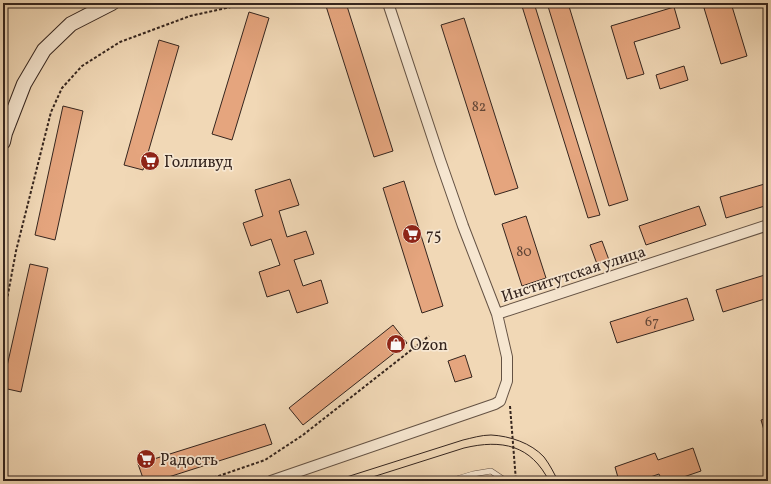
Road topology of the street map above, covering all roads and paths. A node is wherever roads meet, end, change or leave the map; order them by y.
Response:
1 (112, 3) edge
2 (249, 3) edge
3 (388, 3) edge
4 (3, 142) edge
5 (768, 225) edge
6 (497, 314) junction
7 (3, 321) edge
8 (429, 336) dead end
9 (509, 402) dead end
10 (204, 481) edge
11 (271, 481) edge
12 (450, 481) edge
13 (506, 481) edge
14 (516, 481) edge

1 - 4 main road
2 - 7 path
3 - 6 street
5 - 6 street, Институтская улица
6 - 11 street, Институтская улица
8 - 10 path
9 - 14 path
12 - 13 lane

